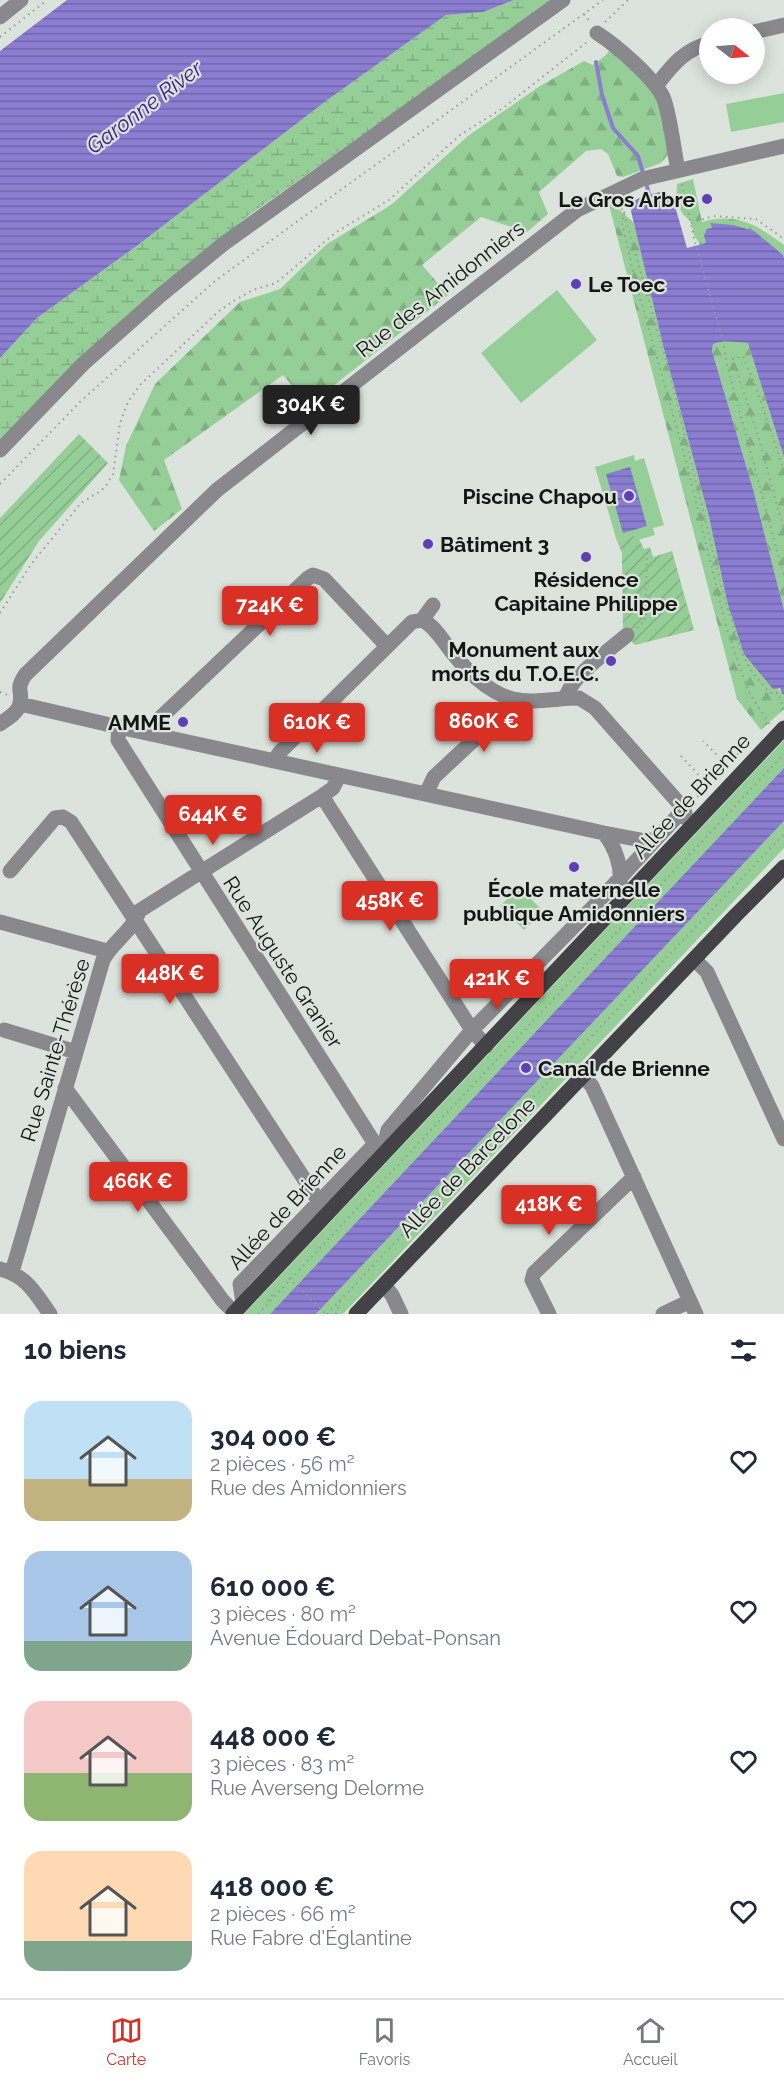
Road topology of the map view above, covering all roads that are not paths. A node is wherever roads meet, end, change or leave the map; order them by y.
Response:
1 (21, 0) edge
2 (563, 0) edge
3 (0, 17) edge
4 (784, 25) edge
5 (765, 29) edge
6 (597, 33) road end
7 (699, 47) edge
8 (656, 86) junction
9 (784, 146) edge
10 (678, 170) junction
11 (0, 450) edge
12 (433, 605) dead end
13 (422, 620) junction
14 (627, 635) road end
15 (387, 646) junction
16 (567, 698) junction
17 (513, 699) junction
18 (20, 704) junction
19 (0, 724) edge
20 (118, 728) junction
21 (781, 731) edge
22 (150, 734) junction
23 (274, 761) junction
24 (339, 776) junction
25 (426, 794) junction
26 (322, 796) junction
27 (682, 801) junction
28 (708, 809) junction
29 (604, 833) junction
30 (685, 833) junction
31 (656, 839) junction
32 (784, 867) edge
33 (10, 871) dead end
34 (201, 872) junction
35 (621, 877) junction
36 (617, 906) junction
37 (136, 921) junction
38 (0, 922) edge
39 (108, 951) junction
40 (695, 960) junction
41 (4, 1030) dead end
42 (472, 1030) junction
43 (486, 1046) junction
44 (76, 1052) junction
45 (583, 1076) junction
46 (65, 1088) junction
47 (784, 1139) edge
48 (378, 1149) junction
49 (634, 1177) junction
50 (323, 1208) junction
51 (6, 1271) edge
52 (384, 1285) junction
53 (693, 1308) edge
54 (236, 1310) edge
55 (50, 1314) edge
56 (356, 1314) edge
57 (401, 1314) edge
58 (549, 1314) edge
59 (663, 1314) edge

1 - 3 street
2 - 11 street
4 - 5 street
6 - 8 street
7 - 8 street
8 - 10 street
9 - 10 street, Rue des Amidonniers
10 - 18 street, Rue des Amidonniers
12 - 13 street
13 - 15 street
13 - 17 street
14 - 16 street
15 - 22 street
15 - 23 street
16 - 17 street
16 - 27 street
17 - 25 street
18 - 19 street
18 - 20 street
20 - 22 street
20 - 34 street, Rue Auguste Granier
21 - 28 main road, Allée de Brienne
22 - 23 street
23 - 24 street
24 - 25 street
24 - 26 street, Rue Sainte-Thérèse
25 - 29 street
26 - 34 street, Rue Sainte-Thérèse
26 - 42 street
27 - 28 street
27 - 30 street
27 - 31 street, Allée de Brienne
28 - 30 main road, Allée de Brienne
29 - 31 street
29 - 35 street
30 - 36 main road, Allée de Brienne
31 - 35 street, Allée de Brienne
32 - 40 main road, Allée de Barcelone
33 - 37 street
34 - 37 street, Rue Sainte-Thérèse
34 - 48 street, Rue Auguste Granier
35 - 36 street
35 - 42 street, Allée de Brienne
36 - 43 main road, Allée de Brienne
37 - 39 street, Rue Sainte-Thérèse
37 - 50 street
38 - 39 street
39 - 44 street, Rue Sainte-Thérèse
40 - 45 main road, Allée de Barcelone
40 - 47 street
41 - 44 street
42 - 43 street
42 - 48 street, Allée de Brienne
43 - 48 main road, Allée de Brienne
44 - 46 street, Rue Sainte-Thérèse
45 - 49 street
45 - 52 main road, Allée de Barcelone
46 - 51 street, Rue Sainte-Thérèse
46 - 54 street
48 - 50 main road, Allée de Brienne
49 - 53 street
49 - 58 street
50 - 54 main road, Allée de Brienne
51 - 55 street
52 - 56 main road, Allée de Barcelone
52 - 57 street
53 - 59 street

